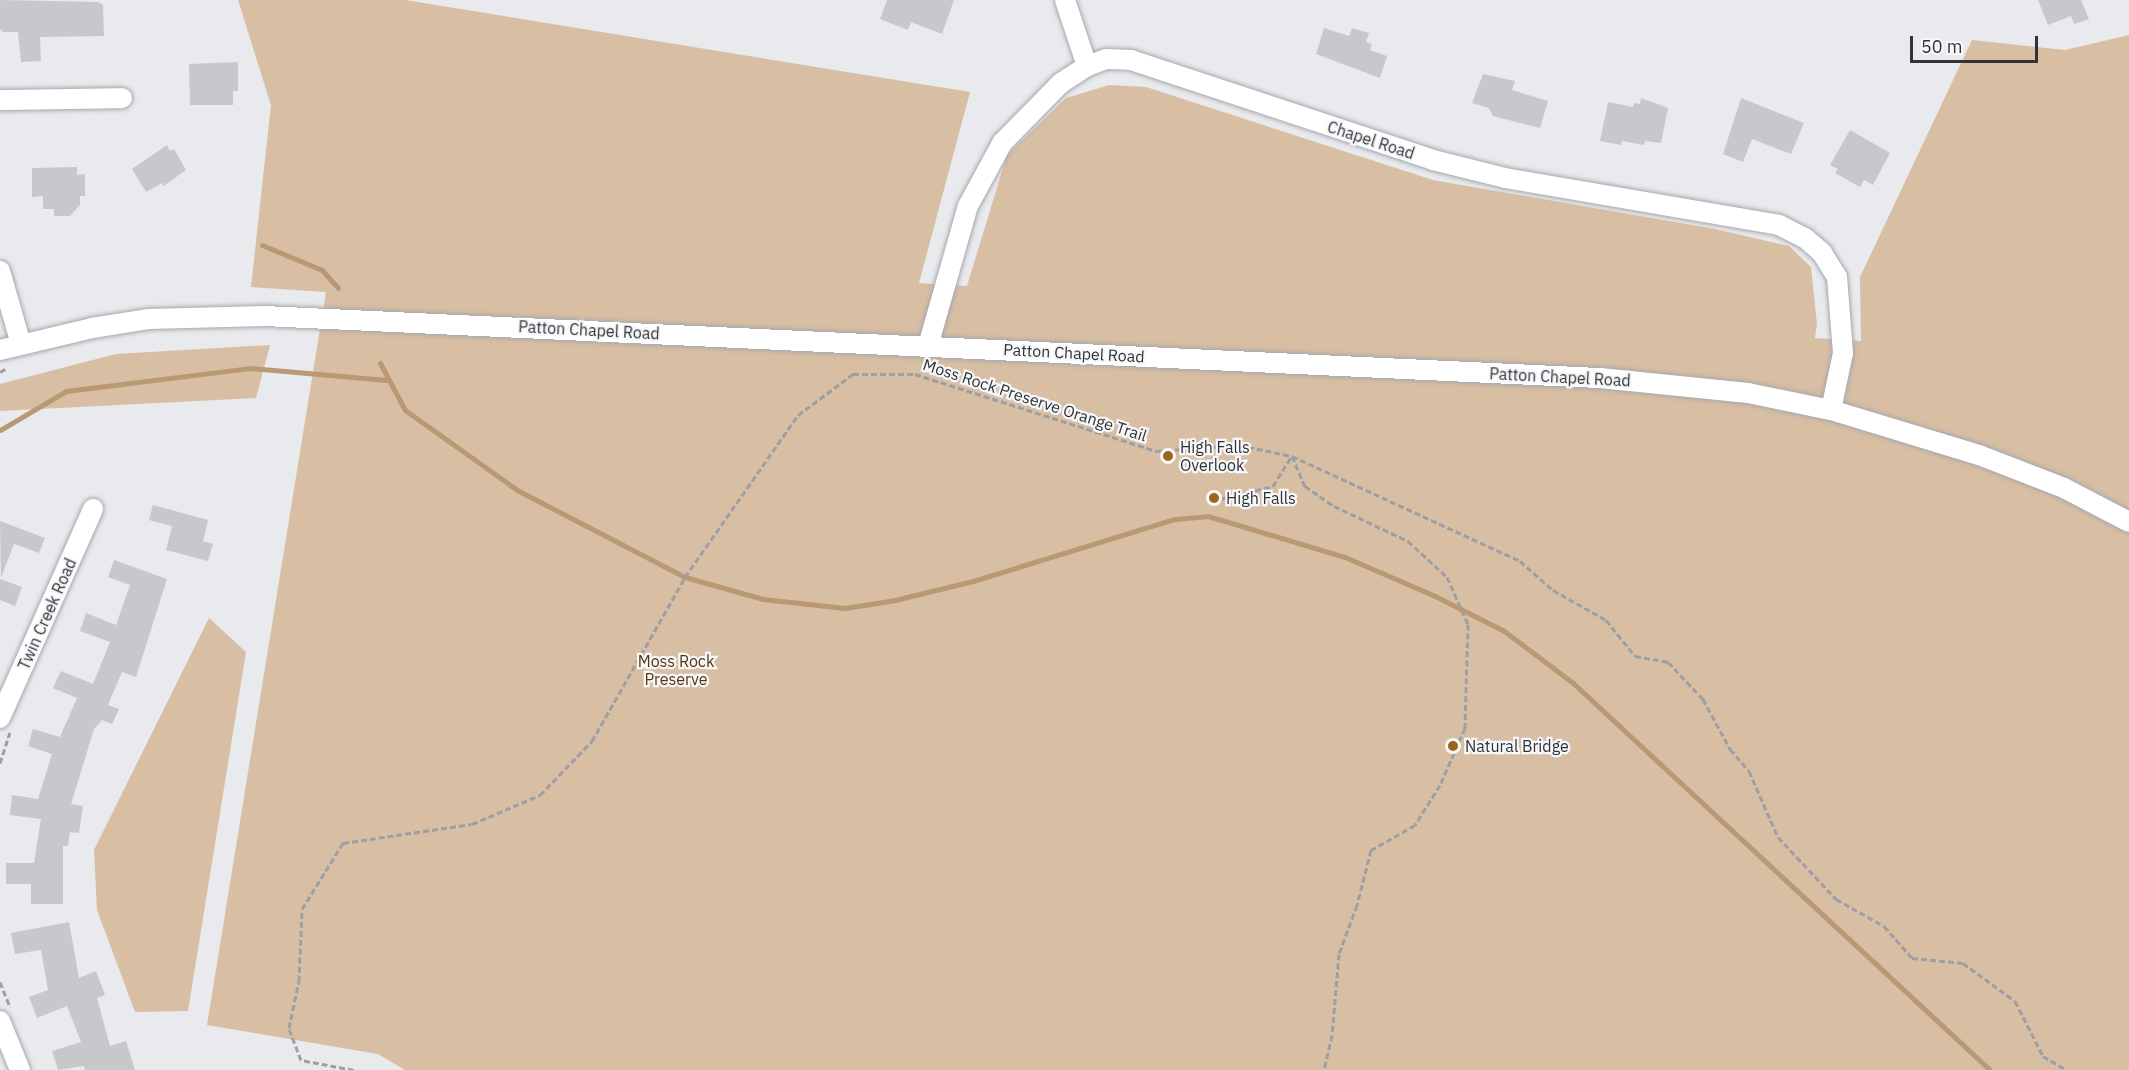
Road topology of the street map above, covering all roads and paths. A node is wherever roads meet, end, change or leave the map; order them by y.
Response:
1 (1065, 0) edge
2 (1086, 66) junction
3 (122, 98) dead end
4 (0, 100) edge
5 (0, 271) edge
6 (21, 344) junction
7 (928, 346) junction
8 (0, 350) edge
9 (17, 364) dead end
10 (0, 372) edge
11 (1831, 410) junction
12 (1292, 456) junction
13 (1220, 499) dead end
14 (93, 509) dead end
15 (2129, 522) edge
16 (0, 718) edge
17 (0, 1021) edge
18 (20, 1070) edge
19 (354, 1070) edge
20 (1324, 1070) edge
21 (2066, 1070) edge

1 - 2 street
2 - 7 street, Chapel Road
2 - 11 street, Chapel Road
3 - 4 street
5 - 6 street
6 - 7 street, Patton Chapel Road
6 - 8 street, Patton Chapel Road
7 - 11 street, Patton Chapel Road
9 - 10 path
11 - 15 street, Patton Chapel Road
12 - 13 path
12 - 19 path, Moss Rock Preserve Orange Trail
12 - 20 path
12 - 21 path, Moss Rock Preserve Orange Trail
14 - 16 street, Twin Creek Road
17 - 18 street

